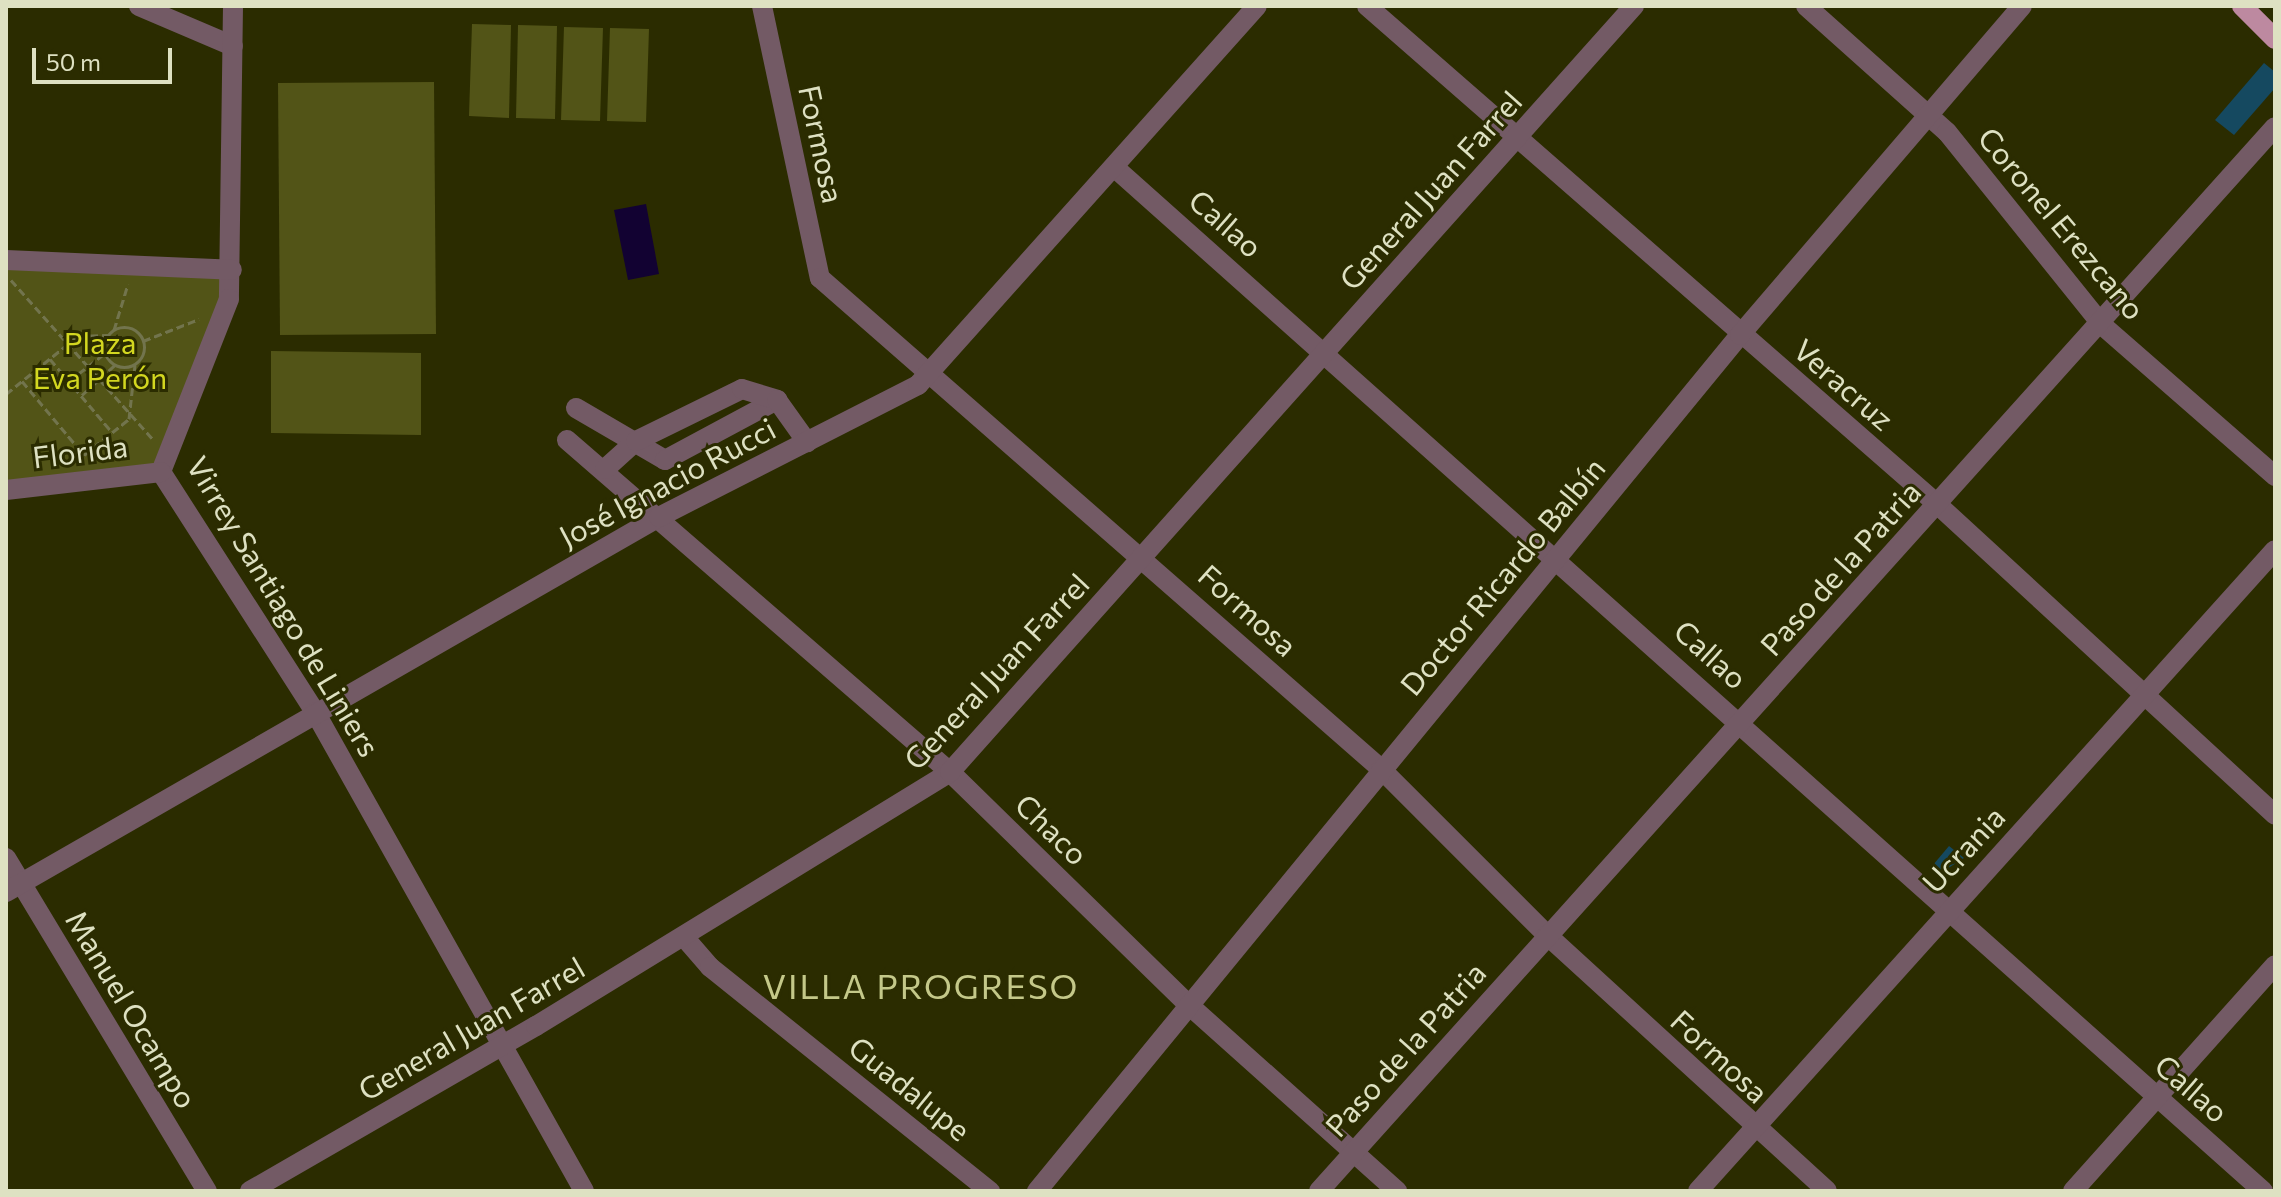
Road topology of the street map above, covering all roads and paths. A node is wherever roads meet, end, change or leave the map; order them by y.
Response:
1 (139, 6) edge
2 (233, 6) edge
3 (762, 6) edge
4 (1257, 6) edge
5 (1367, 6) edge
6 (1634, 6) edge
7 (1806, 6) edge
8 (2022, 6) edge
9 (2242, 6) edge
10 (2275, 39) edge
11 (233, 46) junction
12 (1929, 116) junction
13 (2275, 127) edge
14 (1518, 137) junction
15 (1114, 167) junction
16 (6, 260) edge
17 (129, 265) junction
18 (232, 270) junction
19 (6, 274) edge
20 (229, 299) junction
21 (2102, 325) junction
22 (114, 330) junction
23 (108, 335) junction
24 (1740, 335) junction
25 (143, 341) junction
26 (66, 345) junction
27 (1327, 350) junction
28 (105, 354) junction
29 (50, 359) junction
30 (115, 365) junction
31 (135, 365) junction
32 (86, 368) junction
33 (934, 371) junction
34 (22, 381) junction
35 (69, 381) junction
36 (97, 381) junction
37 (6, 394) edge
38 (81, 396) junction
39 (777, 400) junction
40 (576, 408) dead end
41 (129, 419) junction
42 (112, 433) junction
43 (567, 440) dead end
44 (636, 441) junction
45 (807, 442) junction
46 (166, 449) junction
47 (605, 469) junction
48 (161, 472) junction
49 (2275, 476) edge
50 (6, 490) edge
51 (1937, 504) junction
52 (659, 517) junction
53 (2275, 550) edge
54 (1144, 557) junction
55 (1556, 557) junction
56 (2147, 695) junction
57 (315, 712) junction
58 (1743, 722) junction
59 (1381, 769) junction
60 (950, 772) junction
61 (2275, 815) edge
62 (6, 858) edge
63 (14, 888) edge
64 (1947, 911) junction
65 (1547, 935) junction
66 (684, 937) junction
67 (2275, 965) edge
68 (1190, 1006) junction
69 (499, 1047) junction
70 (2157, 1098) junction
71 (1754, 1129) junction
72 (1354, 1152) junction
73 (207, 1191) edge
74 (250, 1191) edge
75 (584, 1191) edge
76 (990, 1191) edge
77 (1037, 1191) edge
78 (1319, 1191) edge
79 (1397, 1191) edge
80 (1698, 1191) edge
81 (1827, 1191) edge
82 (2073, 1191) edge
83 (2263, 1191) edge

1 - 11 street
2 - 11 street, Virrey Santiago de Liniers
3 - 33 street, Formosa
4 - 15 street, José Ignacio Rucci
5 - 14 street, Veracruz
6 - 14 street, General Juan Farrel
7 - 12 street, Coronel Erezcano
8 - 12 street, Doctor Ricardo Balbín
9 - 10 main road
11 - 18 street, Virrey Santiago de Liniers
12 - 21 street, Coronel Erezcano
12 - 24 street, Doctor Ricardo Balbín
13 - 21 street, Paso de la Patria
14 - 24 street, Veracruz
14 - 27 street, General Juan Farrel
15 - 27 street, Callao
15 - 33 street, José Ignacio Rucci
16 - 17 street
17 - 18 street
17 - 22 path
18 - 20 street, Virrey Santiago de Liniers
19 - 26 path
20 - 25 path
20 - 46 street, Virrey Santiago de Liniers
21 - 49 street, Coronel Erezcano
21 - 51 street, Paso de la Patria
22 - 23 path
22 - 25 path
23 - 26 path
23 - 28 path
24 - 51 street, Veracruz
24 - 55 street, Doctor Ricardo Balbín
25 - 31 path
26 - 29 path
26 - 32 path
27 - 54 street, General Juan Farrel
27 - 55 street, Callao
28 - 30 path
28 - 32 path
29 - 34 path
29 - 35 path
30 - 31 path
30 - 36 path
31 - 41 path
32 - 35 path
32 - 36 path
33 - 45 street, José Ignacio Rucci
33 - 54 street, Formosa
34 - 37 path
34 - 42 path
35 - 38 path
36 - 38 path
36 - 41 path
38 - 42 path
39 - 44 street
39 - 44 street
39 - 45 street
40 - 44 street
41 - 42 path
41 - 46 path
43 - 47 street, Chaco
44 - 47 street
45 - 52 street, José Ignacio Rucci
46 - 48 street, Virrey Santiago de Liniers
47 - 52 street, Chaco
48 - 50 street, Florida
48 - 57 street, Virrey Santiago de Liniers
51 - 56 street, Veracruz
51 - 58 street, Paso de la Patria
52 - 57 street, José Ignacio Rucci
52 - 60 street, Chaco
53 - 56 street, Ucrania
54 - 59 street, Formosa
54 - 60 street, General Juan Farrel
55 - 58 street, Callao
55 - 59 street, Doctor Ricardo Balbín
56 - 61 street, Veracruz
56 - 64 street, Ucrania
57 - 63 street, José Ignacio Rucci
57 - 69 street, Virrey Santiago de Liniers
58 - 64 street, Callao
58 - 65 street, Paso de la Patria
59 - 65 street, Formosa
59 - 68 street, Doctor Ricardo Balbín
60 - 66 street, General Juan Farrel
60 - 68 street, Chaco
62 - 63 street, Manuel Ocampo
63 - 73 street, Manuel Ocampo
64 - 70 street, Callao
64 - 71 street, Ucrania
65 - 71 street, Formosa
65 - 72 street, Paso de la Patria
66 - 69 street, General Juan Farrel
66 - 76 street, Guadalupe
67 - 70 street
68 - 72 street, Chaco
68 - 77 street, Doctor Ricardo Balbín
69 - 74 street, General Juan Farrel
69 - 75 street, Virrey Santiago de Liniers
70 - 82 street
70 - 83 street, Callao
71 - 80 street, Ucrania
71 - 81 street, Formosa
72 - 78 street, Paso de la Patria
72 - 79 street, Chaco

